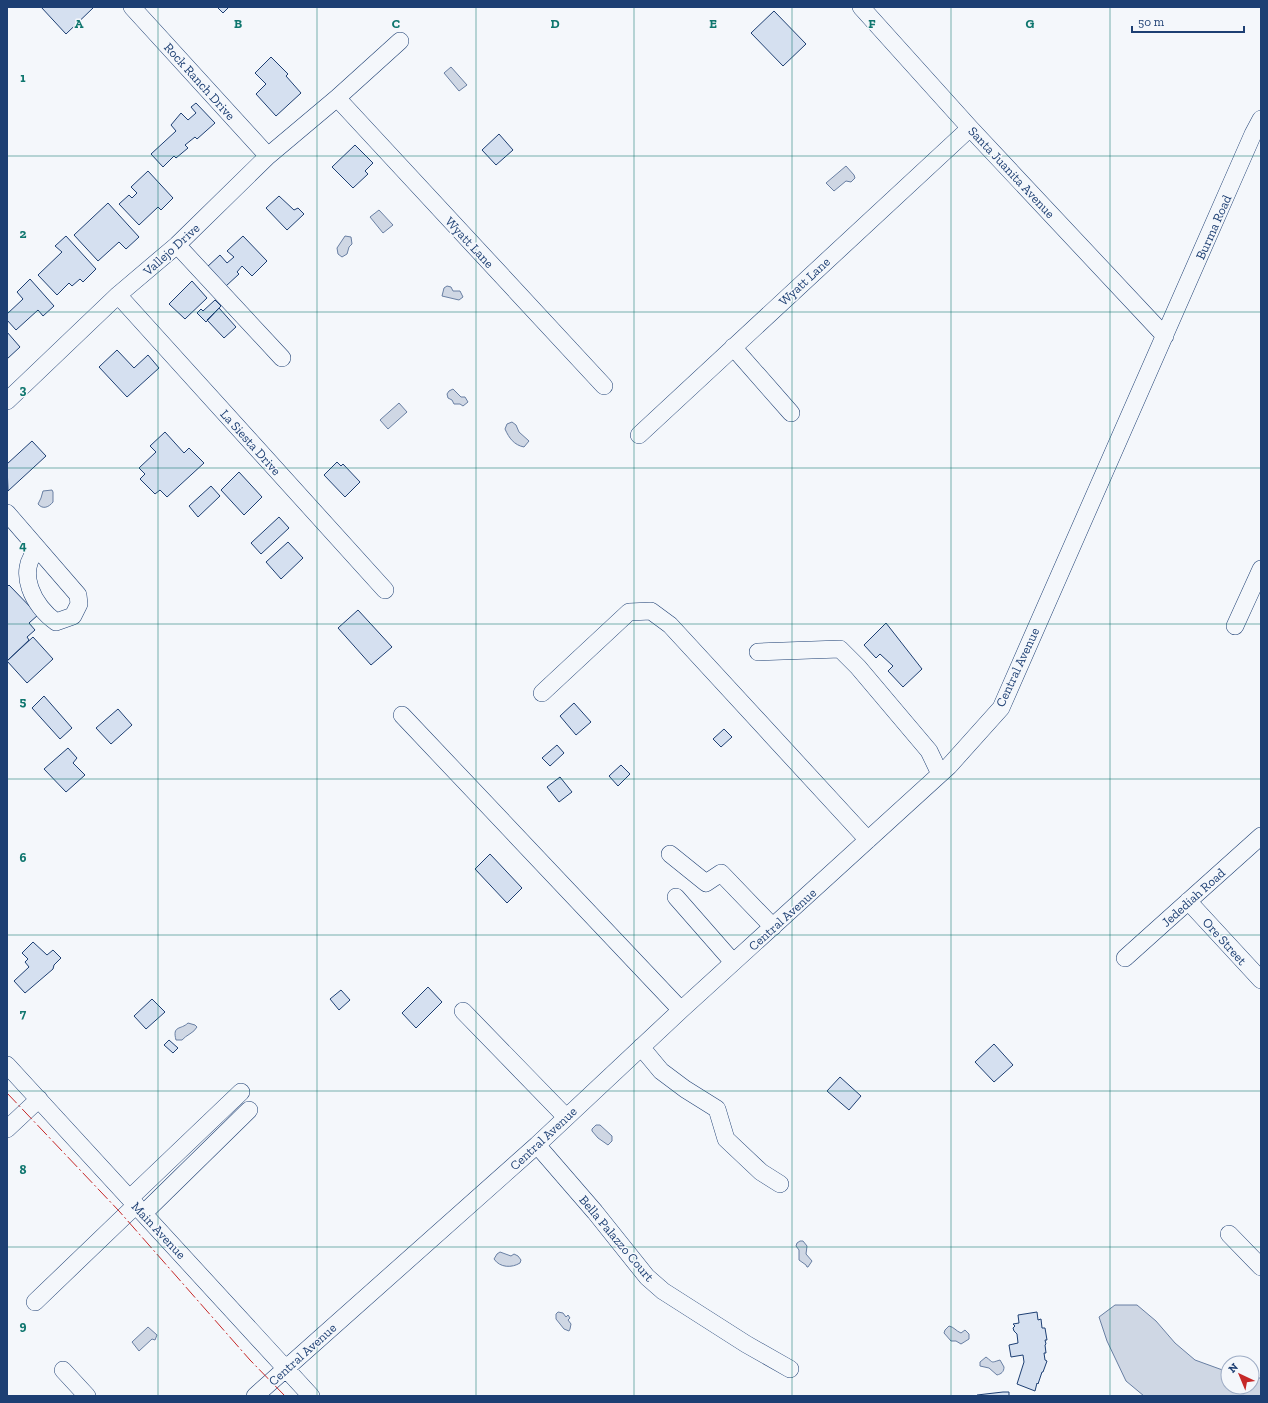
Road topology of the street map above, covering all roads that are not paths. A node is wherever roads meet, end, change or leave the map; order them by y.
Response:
1 (132, 7) edge
2 (861, 7) edge
3 (400, 41) dead end
4 (337, 98) junction
5 (1261, 119) edge
6 (970, 128) junction
7 (1257, 135) edge
8 (268, 156) junction
9 (177, 245) junction
10 (118, 295) junction
11 (1165, 336) junction
12 (733, 347) junction
13 (282, 358) dead end
14 (604, 386) dead end
15 (7, 401) edge
16 (791, 413) dead end
17 (639, 435) dead end
18 (7, 513) edge
19 (38, 548) dead end
20 (1261, 569) edge
21 (385, 590) dead end
22 (1235, 626) dead end
23 (758, 652) dead end
24 (542, 693) dead end
25 (402, 715) dead end
26 (940, 774) junction
27 (1261, 836) edge
28 (868, 840) junction
29 (670, 854) dead end
30 (676, 897) dead end
31 (1188, 901) junction
32 (773, 927) junction
33 (1125, 958) dead end
34 (734, 962) junction
35 (1261, 980) edge
36 (463, 1010) dead end
37 (681, 1010) junction
38 (641, 1047) junction
39 (7, 1065) edge
40 (241, 1092) dead end
41 (39, 1099) junction
42 (249, 1110) dead end
43 (566, 1117) junction
44 (7, 1129) edge
45 (537, 1145) junction
46 (780, 1184) dead end
47 (137, 1206) junction
48 (1229, 1234) dead end
49 (1261, 1267) edge
50 (35, 1302) dead end
51 (286, 1368) junction
52 (790, 1369) dead end
53 (63, 1370) dead end
54 (88, 1396) edge
55 (255, 1396) edge
56 (311, 1396) edge

1 - 8 street, Rock Ranch Drive
2 - 6 street, Santa Juanita Avenue
3 - 4 street, Vallejo Drive
4 - 8 street, Vallejo Drive
4 - 14 street, Wyatt Lane
5 - 7 street, Burma Road
6 - 11 street, Santa Juanita Avenue
6 - 12 street, Wyatt Lane
7 - 11 street, Burma Road
8 - 9 street, Vallejo Drive
9 - 10 street, Vallejo Drive
9 - 13 street
10 - 15 street, Vallejo Drive
10 - 21 street, La Siesta Drive
11 - 26 street, Central Avenue
12 - 16 street
12 - 17 street, Wyatt Lane
18 - 19 street
20 - 22 street
23 - 26 street
24 - 28 street
25 - 37 street
26 - 28 street, Central Avenue
27 - 31 street, Jedediah Road
28 - 32 street, Central Avenue
29 - 32 street
30 - 34 street
31 - 33 street, Jedediah Road
31 - 35 street, Ore Street
32 - 34 street, Central Avenue
34 - 37 street, Central Avenue
36 - 43 street
37 - 38 street, Central Avenue
38 - 43 street, Central Avenue
38 - 46 street
39 - 41 street, Main Avenue
40 - 47 street
41 - 44 street
41 - 47 street, Main Avenue
42 - 47 street
43 - 45 street, Central Avenue
45 - 51 street, Central Avenue
45 - 52 street, Bella Palazzo Court
47 - 50 street
47 - 51 street, Main Avenue
48 - 49 street
51 - 55 street, Central Avenue
51 - 56 street, Main Avenue
53 - 54 street

